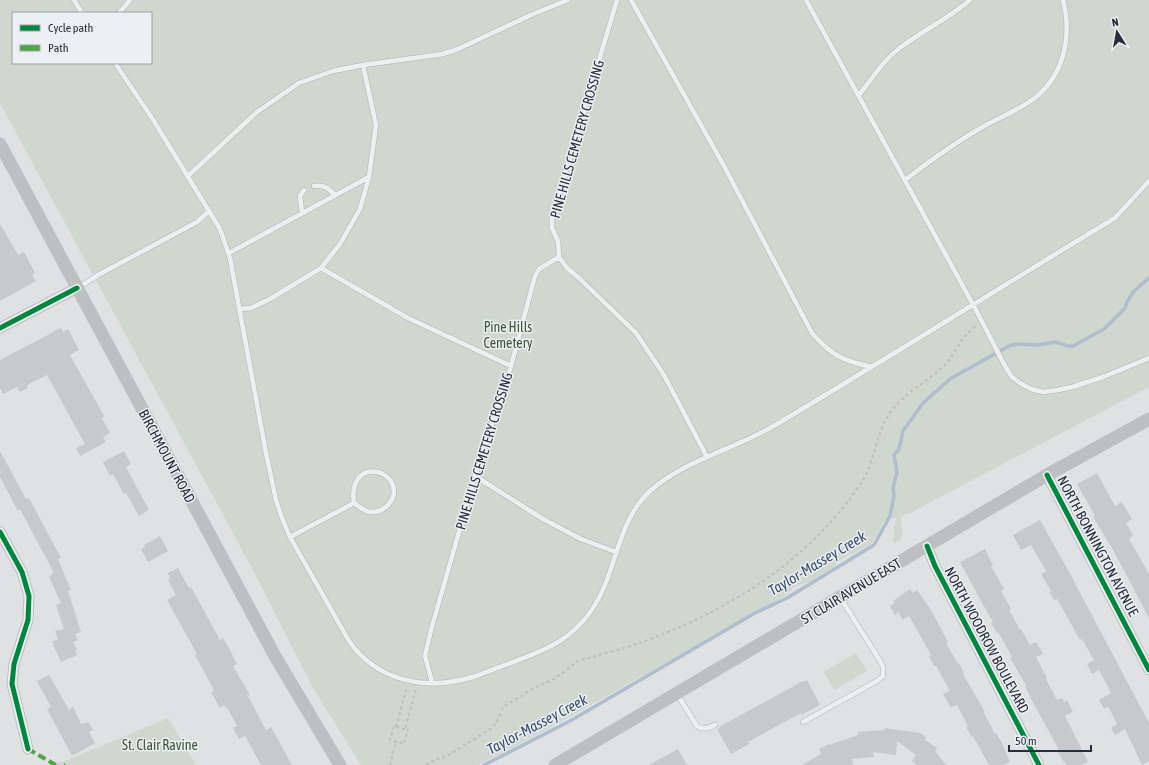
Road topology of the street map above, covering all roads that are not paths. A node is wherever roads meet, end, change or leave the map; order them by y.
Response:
1 (74, 0) edge
2 (130, 0) edge
3 (568, 0) edge
4 (617, 0) edge
5 (631, 0) edge
6 (806, 0) edge
7 (970, 0) edge
8 (1063, 0) edge
9 (81, 12) edge
10 (120, 12) edge
11 (116, 64) edge
12 (363, 65) junction
13 (859, 95) junction
14 (0, 144) edge
15 (188, 176) junction
16 (369, 177) junction
17 (905, 180) junction
18 (1149, 181) edge
19 (314, 186) dead end
20 (304, 190) dead end
21 (335, 195) junction
22 (209, 211) junction
23 (302, 213) junction
24 (229, 253) junction
25 (559, 256) junction
26 (321, 268) junction
27 (77, 288) junction
28 (973, 304) junction
29 (241, 309) junction
30 (0, 328) edge
31 (1149, 358) edge
32 (510, 366) junction
33 (872, 367) junction
34 (1149, 419) edge
35 (707, 458) junction
36 (1047, 475) junction
37 (475, 476) junction
38 (354, 503) junction
39 (0, 532) edge
40 (290, 537) junction
41 (927, 546) junction
42 (616, 552) junction
43 (840, 597) junction
44 (1149, 670) edge
45 (432, 682) junction
46 (677, 694) junction
47 (803, 722) dead end
48 (715, 725) dead end
49 (28, 749) dead end
50 (340, 765) edge
51 (555, 765) edge
52 (1039, 765) edge

1 - 9 lane
2 - 10 lane
3 - 12 lane
4 - 25 lane, PINE HILLS CEMETERY CROSSING
5 - 33 lane
6 - 13 lane
7 - 13 lane
8 - 17 lane
11 - 15 lane
12 - 15 lane
12 - 16 lane
13 - 17 lane
14 - 27 main road, BIRCHMOUNT ROAD
15 - 22 lane
16 - 21 lane
16 - 26 lane
17 - 28 lane
18 - 28 lane
19 - 21 lane
20 - 23 lane
21 - 23 lane
22 - 24 lane
22 - 27 lane
23 - 24 lane
24 - 29 lane
25 - 32 lane, PINE HILLS CEMETERY CROSSING
25 - 35 lane
26 - 29 lane
26 - 32 lane
27 - 30 street
27 - 50 main road, BIRCHMOUNT ROAD
28 - 31 lane
28 - 33 lane
29 - 40 lane
32 - 37 lane, PINE HILLS CEMETERY CROSSING
33 - 35 lane
34 - 36 main road, ST CLAIR AVENUE EAST
35 - 42 lane
36 - 41 main road, ST CLAIR AVENUE EAST
36 - 44 street, NORTH BONNINGTON AVENUE
37 - 42 lane
37 - 45 lane, PINE HILLS CEMETERY CROSSING
38 - 38 lane
38 - 40 lane
39 - 49 street
40 - 45 lane
41 - 43 main road, ST CLAIR AVENUE EAST
41 - 52 street, NORTH WOODROW BOULEVARD
42 - 45 lane
43 - 46 main road, ST CLAIR AVENUE EAST
43 - 47 lane
46 - 48 lane
46 - 51 main road, ST CLAIR AVENUE EAST

